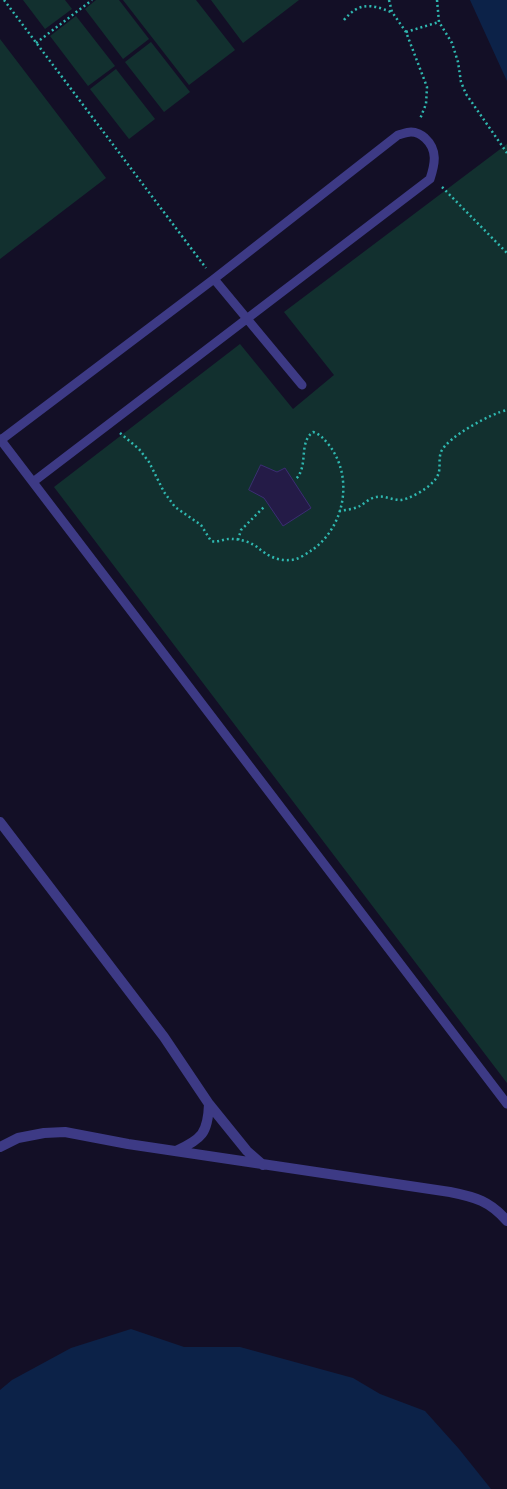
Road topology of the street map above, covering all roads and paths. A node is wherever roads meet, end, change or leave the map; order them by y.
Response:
1 (4, 0) edge
2 (92, 0) edge
3 (389, 0) edge
4 (437, 0) edge
5 (392, 12) junction
6 (344, 20) dead end
7 (440, 22) junction
8 (406, 32) junction
9 (36, 43) junction
10 (416, 133) junction
11 (507, 153) edge
12 (430, 180) junction
13 (507, 253) edge
14 (214, 279) junction
15 (246, 320) junction
16 (302, 385) dead end
17 (507, 410) edge
18 (109, 424) junction
19 (1, 440) edge
20 (296, 479) dead end
21 (33, 482) junction
22 (264, 507) dead end
23 (339, 511) junction
24 (238, 540) junction
25 (0, 822) edge
26 (209, 1104) junction
27 (507, 1104) edge
28 (0, 1147) edge
29 (175, 1151) junction
30 (263, 1165) junction
31 (507, 1221) edge

1 - 9 path
2 - 9 path
3 - 5 path
4 - 7 path
5 - 6 path
5 - 8 path
7 - 8 path
7 - 11 path
8 - 10 path
9 - 14 path
10 - 12 lane
10 - 14 lane
12 - 13 path
12 - 15 lane
14 - 15 lane
14 - 19 lane
15 - 16 lane
15 - 18 lane
17 - 23 path
18 - 21 lane
18 - 24 path
19 - 21 lane
20 - 23 path
21 - 27 lane
22 - 24 path
23 - 24 path
25 - 26 street
26 - 29 street
26 - 30 street
28 - 29 street
29 - 30 street
30 - 31 street

